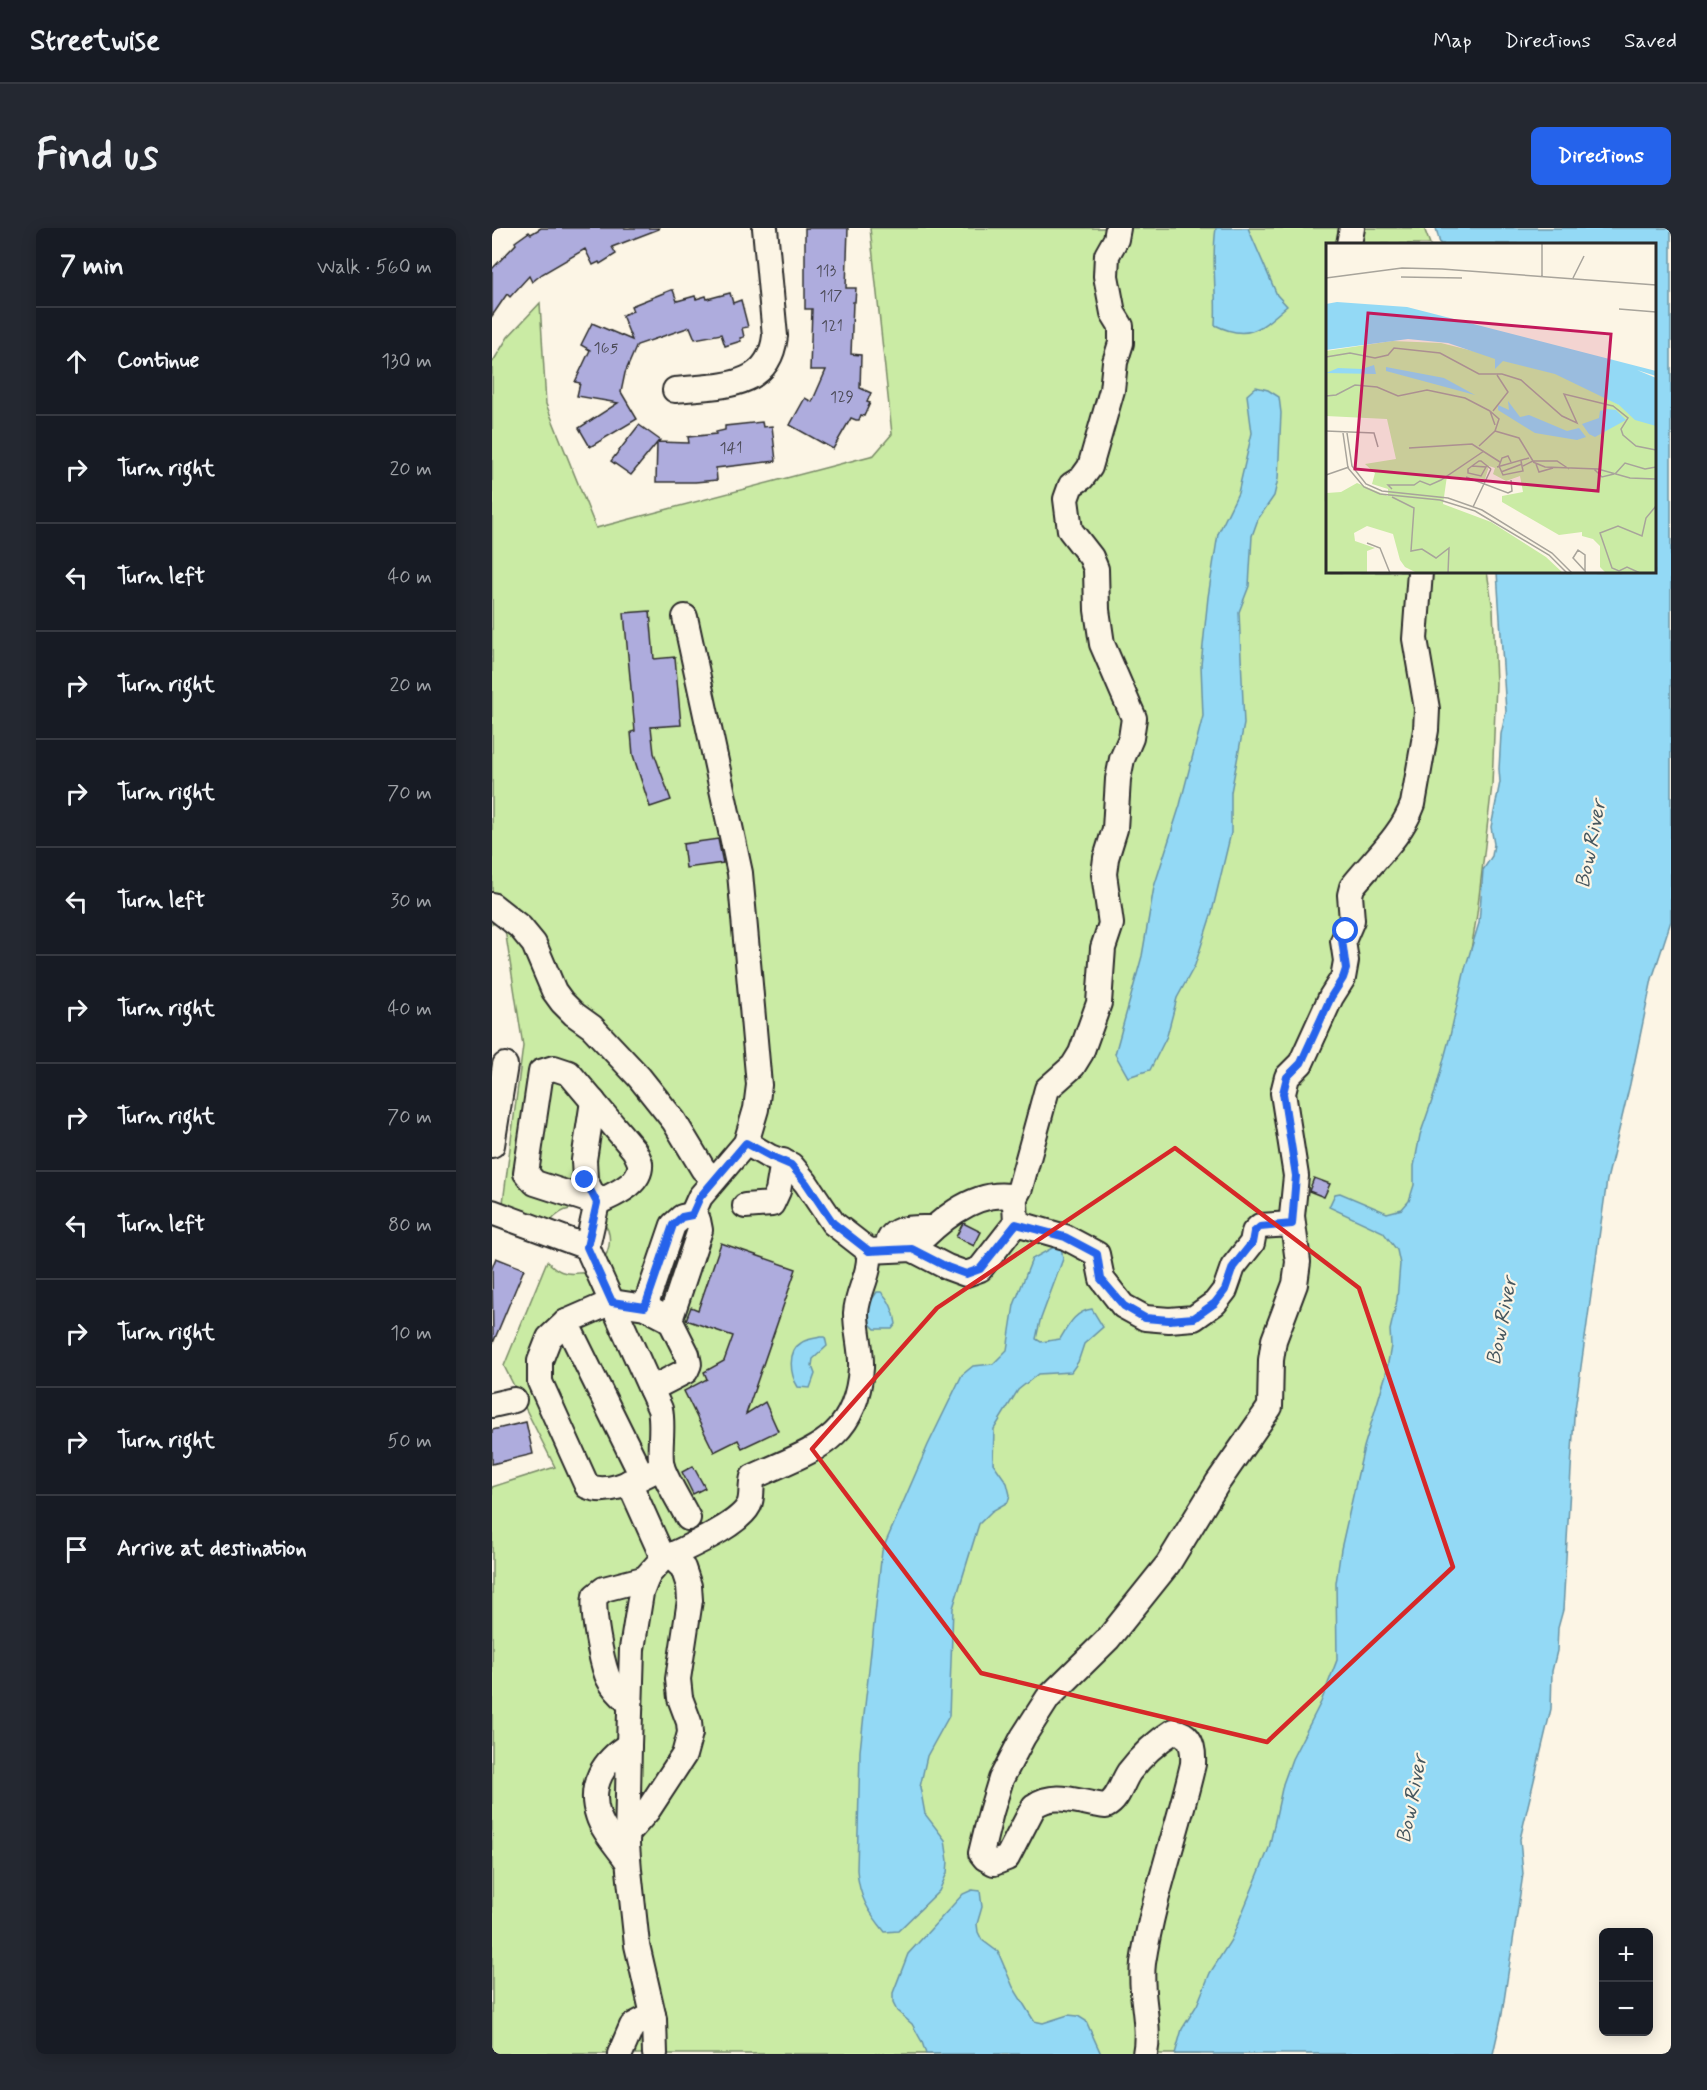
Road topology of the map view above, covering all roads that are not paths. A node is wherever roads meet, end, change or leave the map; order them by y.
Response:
1 (765, 228) edge
2 (1118, 228) edge
3 (1352, 228) edge
4 (1349, 243) edge
5 (675, 390) dead end
6 (1420, 573) edge
7 (685, 618) dead end
8 (492, 905) edge
9 (505, 1065) dead end
10 (593, 1101) junction
11 (746, 1143) junction
12 (492, 1145) edge
13 (783, 1161) junction
14 (714, 1179) junction
15 (597, 1203) junction
16 (745, 1206) dead end
17 (492, 1212) edge
18 (1015, 1212) junction
19 (692, 1215) junction
20 (1292, 1224) junction
21 (932, 1228) junction
22 (587, 1247) junction
23 (912, 1249) junction
24 (878, 1251) junction
25 (612, 1302) junction
26 (645, 1307) junction
27 (670, 1320) junction
28 (566, 1322) junction
29 (651, 1389) junction
30 (644, 1475) junction
31 (688, 1518) dead end
32 (667, 1556) junction
33 (647, 1578) junction
34 (630, 1704) junction
35 (629, 1745) junction
36 (627, 1834) junction
37 (628, 1862) junction
38 (653, 2015) junction
39 (620, 2054) edge
40 (655, 2054) edge
41 (1145, 2054) edge

1 - 5 street
2 - 18 street
3 - 4 street
6 - 20 street
7 - 11 street
8 - 14 street
9 - 12 street
10 - 15 street
10 - 15 street
10 - 15 street
11 - 13 street
11 - 14 street
13 - 16 street
13 - 24 street
14 - 19 street
15 - 22 street
17 - 22 street
18 - 20 street
18 - 21 street
18 - 23 street
19 - 26 street
19 - 27 street
20 - 41 street
21 - 23 street
21 - 24 street
22 - 25 street
23 - 24 street
24 - 32 street
25 - 26 street
25 - 28 street
25 - 29 street
26 - 27 street
27 - 29 street
28 - 30 street
28 - 30 street
29 - 30 street
30 - 31 street
30 - 32 street
32 - 33 street
32 - 36 street
33 - 34 street
33 - 34 street
34 - 35 street
35 - 36 street
35 - 37 street
36 - 37 street
37 - 38 street
38 - 39 street
38 - 40 street

